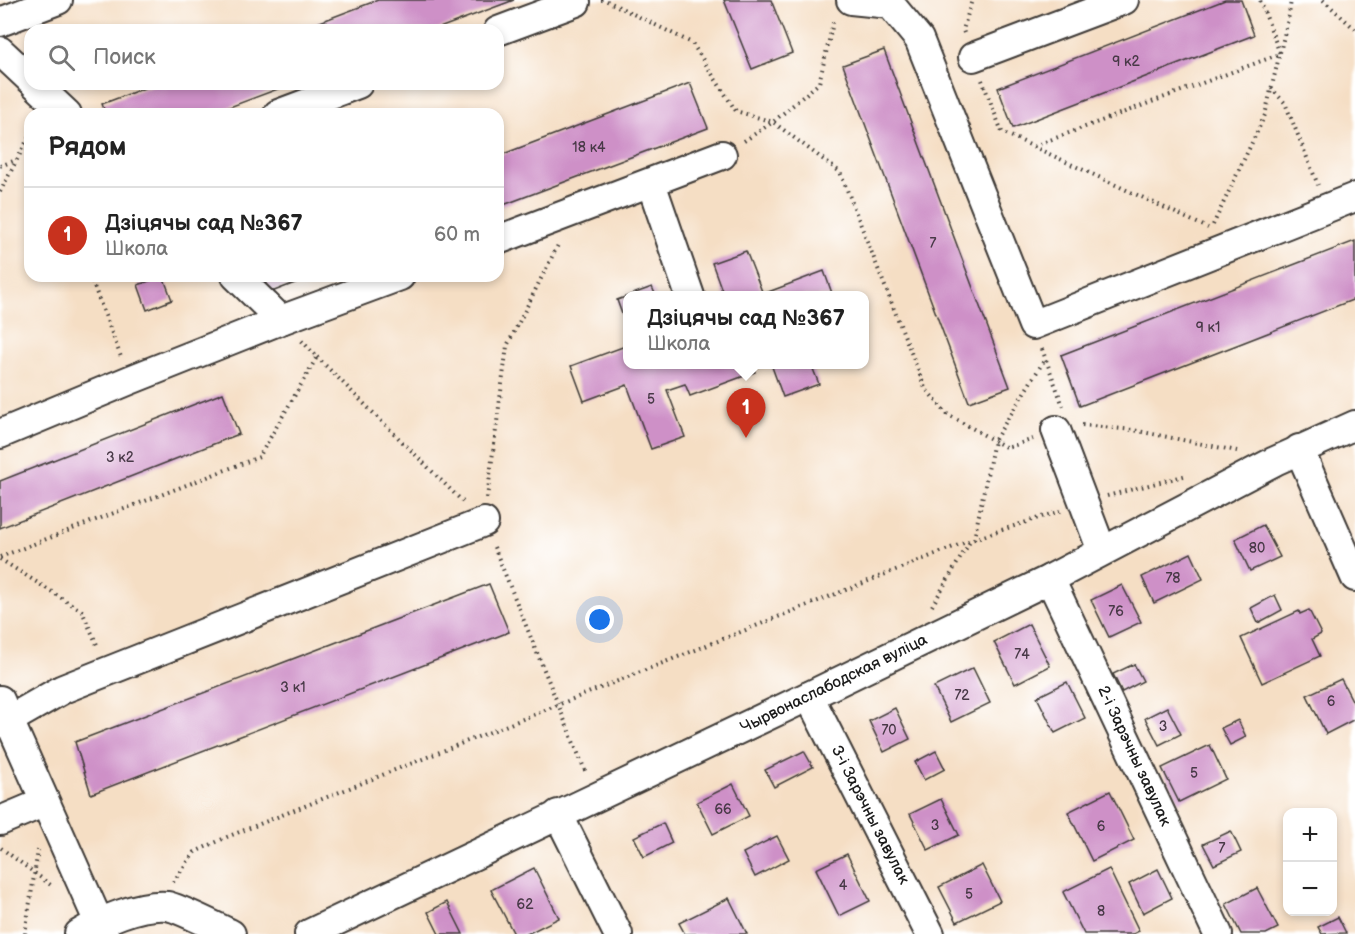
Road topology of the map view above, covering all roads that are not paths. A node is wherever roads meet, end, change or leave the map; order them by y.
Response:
1 (58, 0) edge
2 (1124, 0) edge
3 (576, 2) dead end
4 (844, 5) edge
5 (0, 22) edge
6 (504, 29) edge
7 (0, 51) edge
8 (973, 57) road end
9 (24, 73) edge
10 (42, 90) edge
11 (342, 90) edge
12 (61, 108) edge
13 (294, 108) edge
14 (722, 155) road end
15 (651, 183) junction
16 (1355, 197) edge
17 (504, 238) edge
18 (242, 282) edge
19 (384, 282) edge
20 (688, 291) edge
21 (281, 320) junction
22 (1355, 425) edge
23 (1063, 427) road end
24 (0, 434) edge
25 (1287, 455) junction
26 (484, 522) road end
27 (1102, 551) junction
28 (1355, 577) edge
29 (1050, 579) junction
30 (809, 696) junction
31 (5, 710) edge
32 (45, 802) junction
33 (558, 814) junction
34 (0, 821) edge
35 (94, 930) edge
36 (314, 933) edge
37 (231, 934) edge
38 (618, 934) edge
39 (930, 934) edge
40 (1218, 934) edge

1 - 5 street
2 - 8 street
3 - 6 street
4 - 16 street
7 - 9 street
10 - 12 street
11 - 13 street
14 - 15 street
15 - 17 street
15 - 20 street
18 - 21 street
19 - 21 street
21 - 24 street
22 - 25 street, Чырвонаслабодская вуліца
23 - 27 street
25 - 27 street, Чырвонаслабодская вуліца
25 - 28 street
26 - 31 street
27 - 29 street, Чырвонаслабодская вуліца
29 - 30 street, Чырвонаслабодская вуліца
29 - 40 street, 2-і Зарэчны завулак
30 - 33 street, Чырвонаслабодская вуліца
30 - 39 street, 3-і Зарэчны завулак
31 - 32 street
32 - 34 street
32 - 35 street
33 - 36 street, Чырвонаслабодская вуліца
33 - 38 street
35 - 37 street

